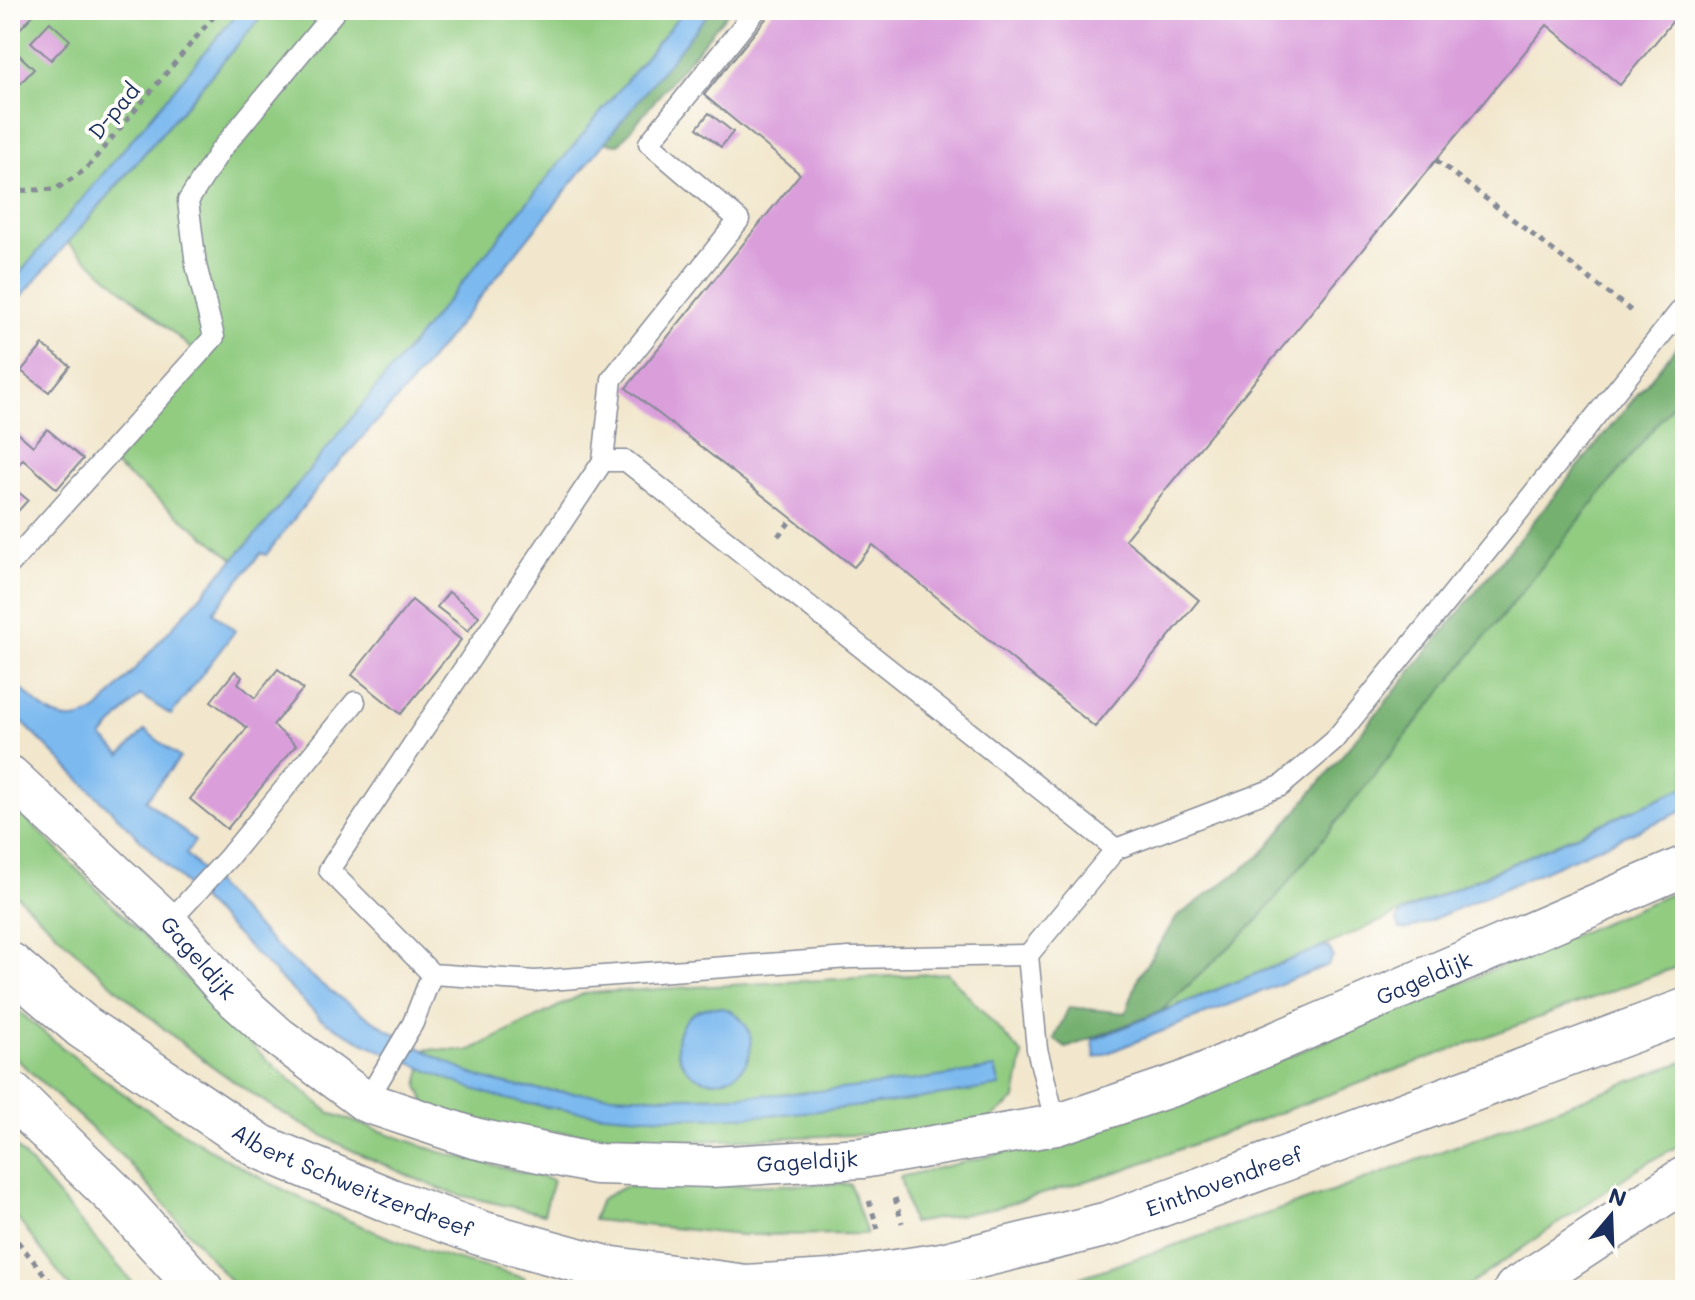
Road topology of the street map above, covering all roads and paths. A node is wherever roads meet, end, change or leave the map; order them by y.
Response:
1 (219, 10) edge
2 (336, 10) edge
3 (756, 10) edge
4 (1436, 160) dead end
5 (10, 191) edge
6 (1685, 305) edge
7 (1661, 334) junction
8 (603, 461) junction
9 (10, 564) edge
10 (355, 702) dead end
11 (10, 776) edge
12 (1116, 849) junction
13 (1685, 866) edge
14 (168, 923) junction
15 (1028, 955) junction
16 (10, 965) edge
17 (432, 974) junction
18 (1685, 1011) edge
19 (10, 1093) edge
20 (366, 1102) junction
21 (1056, 1125) junction
22 (1685, 1179) edge
23 (10, 1232) edge
24 (746, 1287) joint
25 (57, 1290) edge
26 (201, 1290) edge
27 (1516, 1290) edge

1 - 5 path, D-pad
2 - 9 lane
3 - 8 lane
4 - 7 path
6 - 7 lane
7 - 12 lane
8 - 12 lane
8 - 17 lane
10 - 14 lane
11 - 14 street, Gageldijk
12 - 15 lane
13 - 21 street, Gageldijk
14 - 20 street, Gageldijk
15 - 17 lane
15 - 21 lane
16 - 24 highway, Albert Schweitzerdreef
17 - 20 lane
18 - 24 highway, Einthovendreef
19 - 26 highway
20 - 21 street, Gageldijk
22 - 27 highway
23 - 25 path

